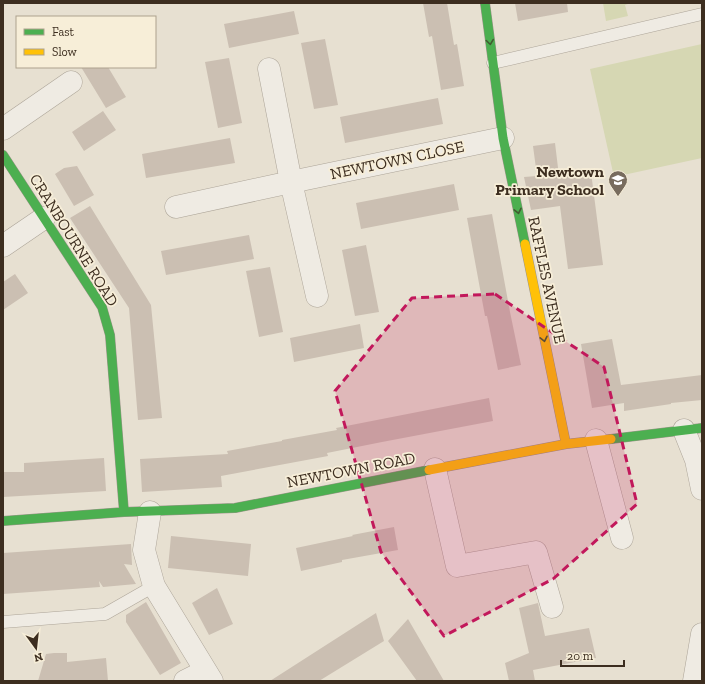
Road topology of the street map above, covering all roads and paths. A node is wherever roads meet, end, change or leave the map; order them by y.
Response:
1 (485, 3) edge
2 (702, 14) edge
3 (493, 63) junction
4 (269, 69) dead end
5 (71, 82) dead end
6 (3, 129) edge
7 (503, 138) junction
8 (3, 155) edge
9 (291, 182) junction
10 (176, 207) dead end
11 (44, 218) junction
12 (3, 246) edge
13 (317, 296) dead end
14 (693, 429) edge
15 (596, 440) junction
16 (566, 444) junction
17 (699, 459) edge
18 (435, 469) junction
19 (702, 490) edge
20 (124, 512) junction
21 (150, 512) junction
22 (3, 521) edge
23 (622, 538) dead end
24 (154, 586) junction
25 (552, 607) dead end
26 (3, 622) edge
27 (702, 634) edge
28 (208, 676) edge
29 (185, 681) edge
30 (694, 681) edge

1 -> 3 street, RAFFLES AVENUE
2 - 3 lane
3 - 7 street, RAFFLES AVENUE
4 - 9 street
5 - 6 street
7 - 9 street, NEWTOWN CLOSE
7 -> 16 street, RAFFLES AVENUE
8 - 11 street, CRANBOURNE ROAD
9 - 10 street, NEWTOWN CLOSE
9 - 13 street
11 - 12 street
11 - 20 street, CRANBOURNE ROAD
14 - 15 street, NEWTOWN ROAD
14 - 17 street
15 - 16 street, NEWTOWN ROAD
15 - 23 street
16 - 18 street, NEWTOWN ROAD
17 - 19 street
18 - 21 street, NEWTOWN ROAD
18 - 25 street
20 - 21 street, NEWTOWN ROAD
20 - 22 street, NEWTOWN ROAD
21 - 24 street
24 - 26 lane
24 - 28 street
27 - 30 street
28 - 29 street

